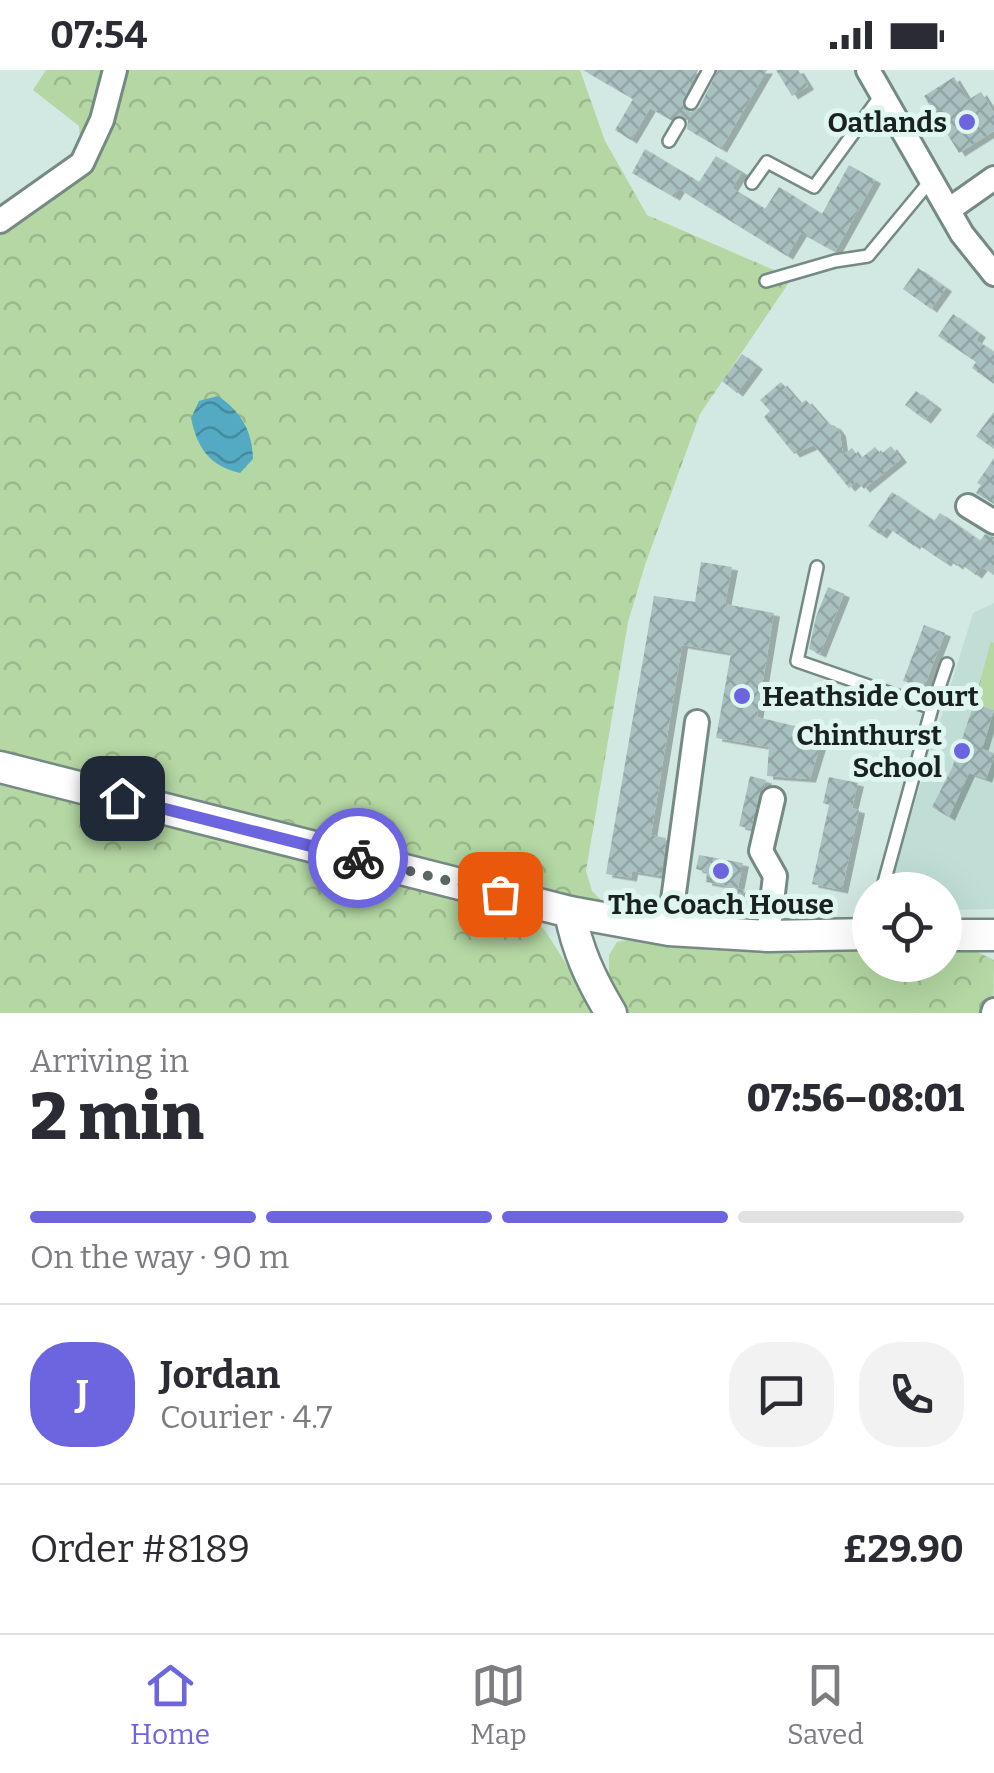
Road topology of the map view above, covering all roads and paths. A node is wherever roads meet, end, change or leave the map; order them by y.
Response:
1 (114, 70) edge
2 (709, 70) edge
3 (868, 70) edge
4 (882, 94) junction
5 (691, 104) dead end
6 (679, 124) dead end
7 (669, 141) dead end
8 (994, 178) edge
9 (931, 180) junction
10 (752, 184) dead end
11 (950, 209) junction
12 (2, 216) edge
13 (994, 274) edge
14 (766, 282) dead end
15 (968, 506) dead end
16 (994, 522) edge
17 (818, 566) dead end
18 (947, 664) dead end
19 (932, 708) junction
20 (697, 722) dead end
21 (0, 766) edge
22 (773, 798) dead end
23 (887, 872) edge
24 (570, 912) junction
25 (669, 930) junction
26 (852, 934) edge
27 (962, 935) edge
28 (994, 935) edge
29 (768, 936) junction
30 (610, 1013) edge

1 - 12 street
2 - 5 lane
3 - 4 street
4 - 9 street
4 - 10 lane
6 - 7 lane
8 - 11 street
9 - 11 street
9 - 14 lane
11 - 13 street
15 - 16 street
17 - 19 lane
18 - 19 lane
19 - 23 lane
20 - 25 street
21 - 24 main road
22 - 29 street
24 - 25 main road
24 - 30 main road
25 - 29 main road
26 - 29 main road
27 - 28 main road

